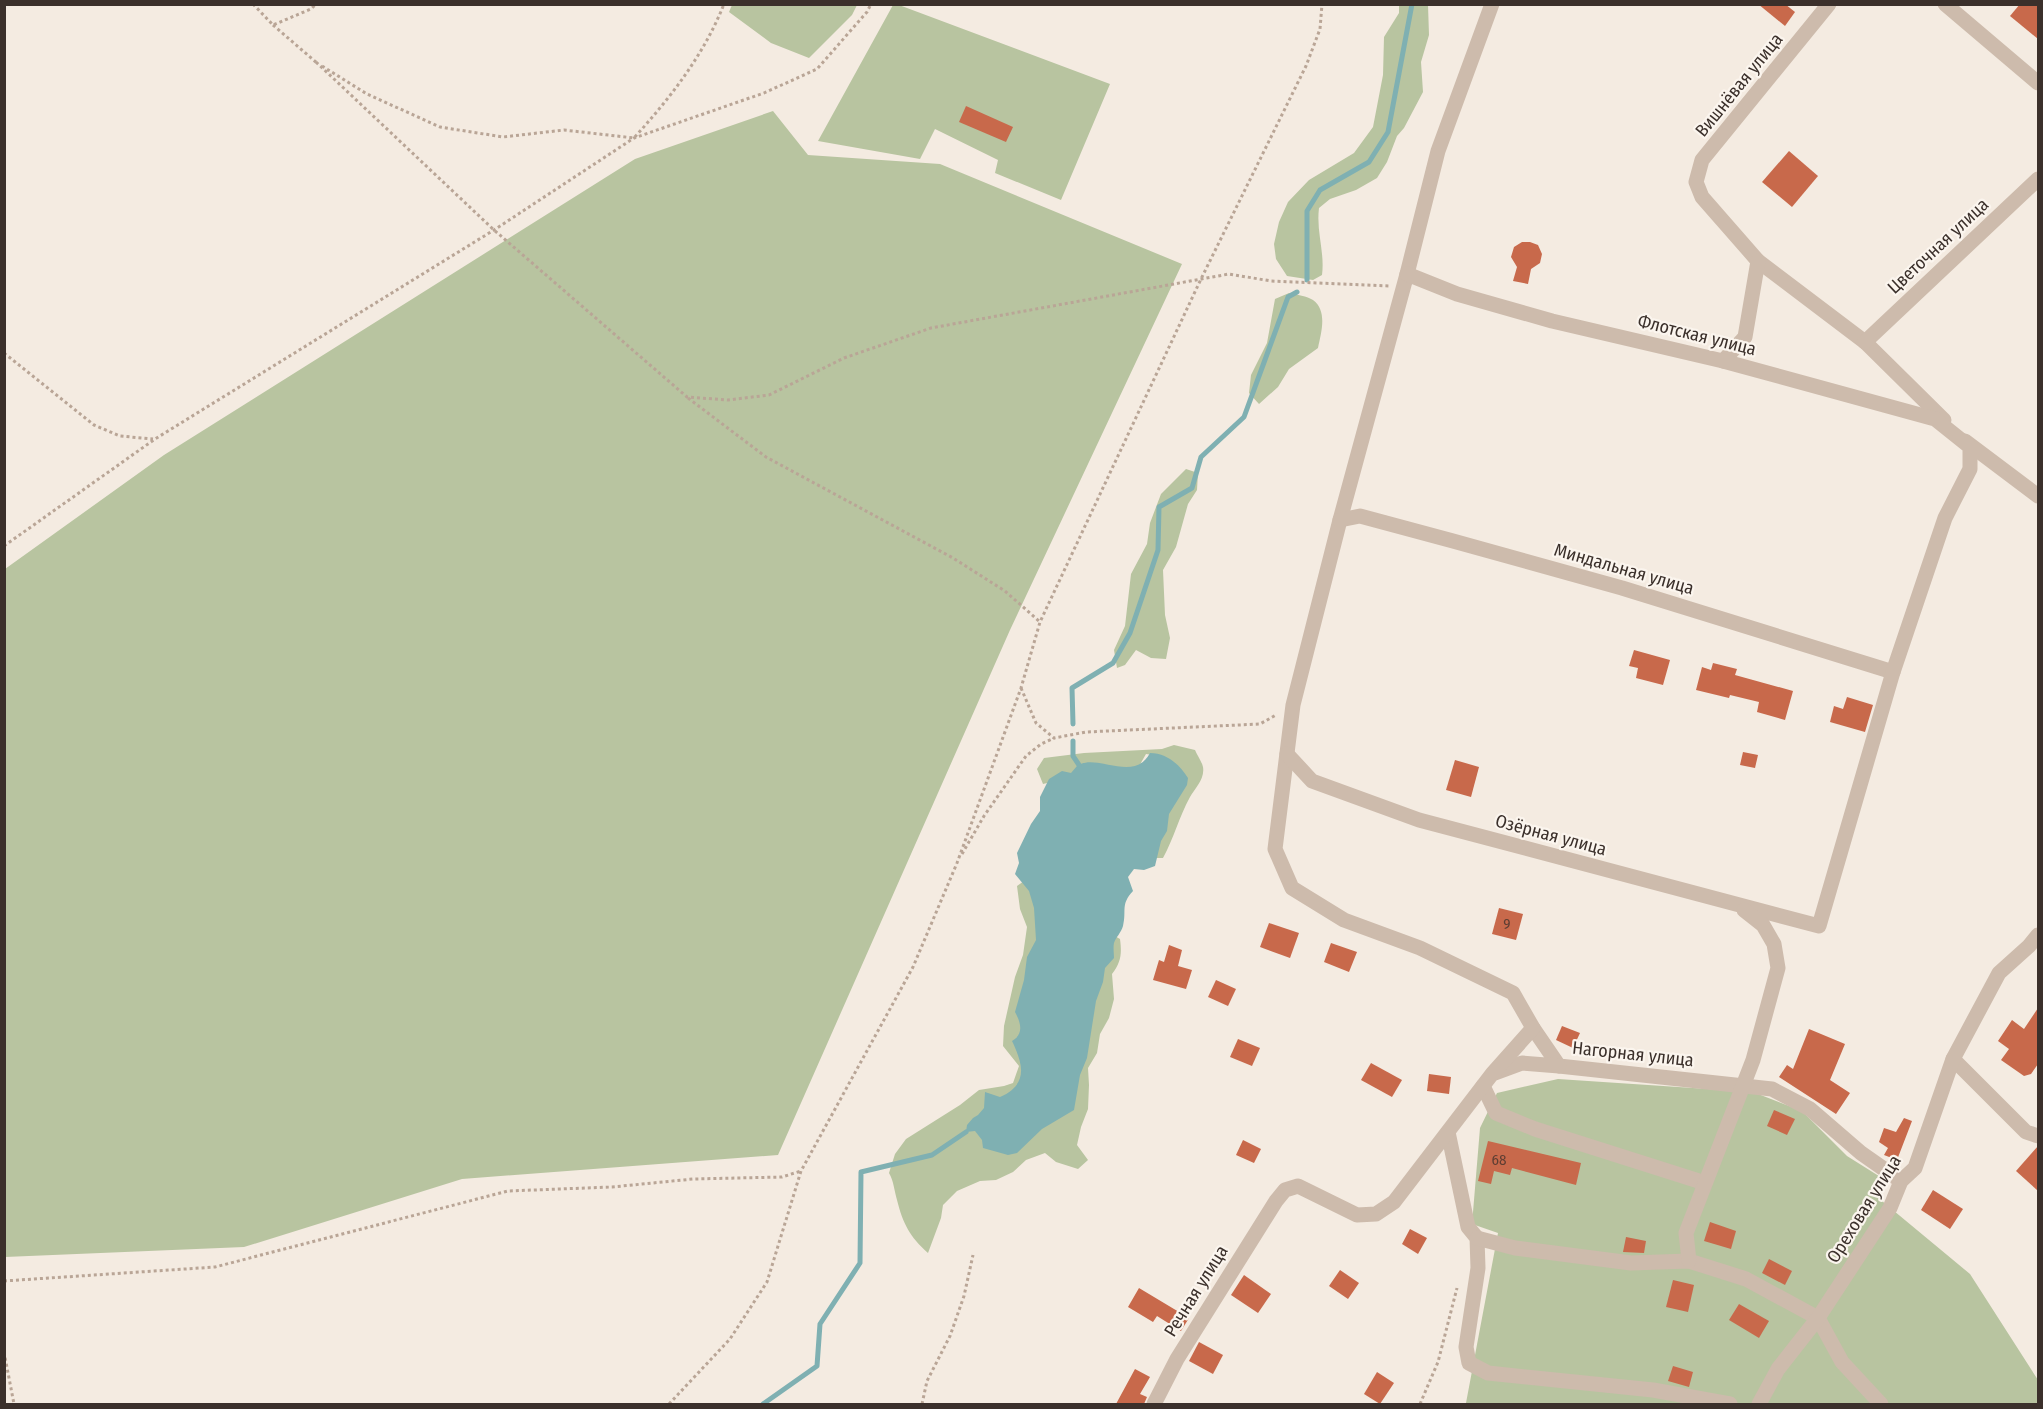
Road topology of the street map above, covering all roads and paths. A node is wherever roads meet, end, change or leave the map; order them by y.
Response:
1 (253, 4) edge
2 (316, 4) edge
3 (724, 4) edge
4 (871, 4) edge
5 (1322, 4) edge
6 (1492, 4) edge
7 (1829, 4) edge
8 (1945, 4) edge
9 (273, 25) junction
10 (316, 62) junction
11 (2038, 83) edge
12 (634, 138) junction
13 (2038, 179) edge
14 (494, 230) junction
15 (1758, 261) junction
16 (1407, 274) junction
17 (1201, 279) junction
18 (1865, 342) junction
19 (4, 353) edge
20 (1724, 361) junction
21 (687, 397) junction
22 (155, 440) junction
23 (1970, 447) junction
24 (2038, 496) edge
25 (1340, 520) junction
26 (4, 546) edge
27 (1040, 622) junction
28 (1893, 672) junction
29 (1021, 688) junction
30 (1293, 705) junction
31 (1054, 738) junction
32 (1287, 754) junction
33 (957, 863) junction
34 (1740, 906) junction
35 (2038, 935) edge
36 (1533, 1028) junction
37 (1953, 1059) junction
38 (1560, 1066) junction
39 (1487, 1080) junction
40 (1743, 1085) junction
41 (1448, 1132) junction
42 (2038, 1136) edge
43 (801, 1171) junction
44 (1901, 1181) junction
45 (1705, 1183) junction
46 (1477, 1238) junction
47 (973, 1255) dead end
48 (1689, 1261) junction
49 (4, 1281) edge
50 (1459, 1282) dead end
51 (1818, 1318) junction
52 (4, 1352) edge
53 (14, 1404) edge
54 (669, 1404) edge
55 (922, 1404) edge
56 (1154, 1404) edge
57 (1420, 1404) edge
58 (1730, 1404) edge
59 (1759, 1404) edge
60 (1881, 1404) edge

1 - 9 path
2 - 9 path
3 - 12 path
4 - 12 path
5 - 17 path
6 - 16 street
7 - 15 street, Вишнёвая улица
8 - 11 street
9 - 10 path
10 - 12 path
10 - 14 path
12 - 14 path
13 - 18 street, Цветочная улица
14 - 21 path
14 - 22 path
15 - 18 street
15 - 20 street
16 - 17 path
16 - 20 street, Флотская улица
16 - 25 street
17 - 21 path
17 - 27 path
18 - 23 street
19 - 22 path
20 - 23 street, Флотская улица
21 - 27 path
22 - 26 path
23 - 24 street
23 - 28 street
25 - 28 street, Миндальная улица
25 - 30 street
27 - 29 path
28 - 34 street, Озёрная улица
29 - 31 path
29 - 33 path
30 - 31 path
30 - 32 street
31 - 33 path
32 - 34 street, Озёрная улица
32 - 36 street, Нагорная улица
33 - 43 path
34 - 40 street
35 - 37 street, Ореховая улица
36 - 38 street, Нагорная улица
36 - 39 street
37 - 42 street
37 - 44 street, Ореховая улица
38 - 39 street
38 - 40 street, Нагорная улица
39 - 41 street
39 - 45 street
40 - 44 street, Нагорная улица
40 - 45 street
41 - 46 street
41 - 56 street, Речная улица
43 - 49 path
43 - 54 path
44 - 51 street, Ореховая улица
45 - 48 street
46 - 48 street
46 - 58 street
47 - 55 path
48 - 51 street
50 - 57 path
51 - 59 street, Ореховая улица
51 - 60 street
52 - 53 path

